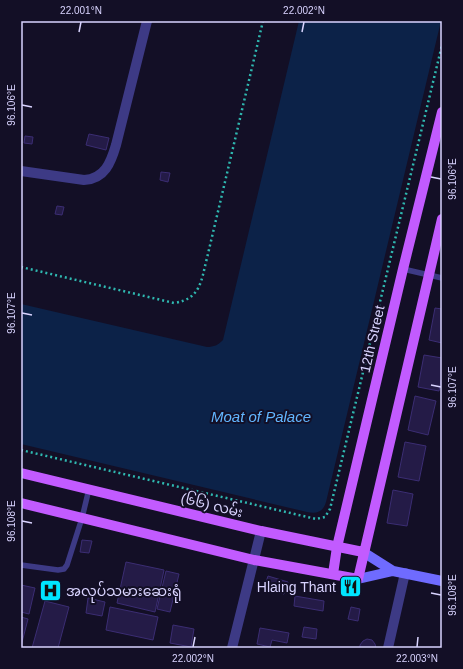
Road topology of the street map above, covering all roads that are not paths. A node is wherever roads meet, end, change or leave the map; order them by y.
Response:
1 (148, 21) edge
2 (442, 112) edge
3 (21, 171) edge
4 (442, 219) edge
5 (403, 269) junction
6 (428, 275) junction
7 (442, 278) edge
8 (21, 473) edge
9 (89, 489) junction
10 (21, 503) edge
11 (82, 518) junction
12 (261, 532) junction
13 (337, 547) junction
14 (363, 552) junction
15 (254, 560) junction
16 (21, 564) edge
17 (393, 571) junction
18 (405, 573) junction
19 (333, 574) junction
20 (358, 579) junction
21 (442, 581) edge
22 (232, 648) edge
23 (388, 648) edge

1 - 3 street
2 - 5 main road, 12th Street
4 - 6 main road
5 - 6 lane
5 - 13 main road, 12th Street
6 - 7 lane
6 - 14 main road
8 - 9 main road, (၆၆) လမ်း
9 - 11 lane
9 - 12 main road, (၆၆) လမ်း
10 - 11 main road, (၆၆) လမ်း
11 - 15 main road, (၆၆) လမ်း
11 - 16 lane
12 - 13 main road, (၆၆) လမ်း
12 - 15 street
13 - 14 main road, (၆၆) လမ်း
13 - 19 main road, 12th Street
14 - 17 main road, (၆၆) လမ်း
14 - 20 main road
15 - 19 main road, (၆၆) လမ်း
15 - 22 street
17 - 18 main road, (၆၆) လမ်း
17 - 20 main road, (၆၆) လမ်း
18 - 21 main road, (၆၆) လမ်း
18 - 23 street
19 - 20 main road, (၆၆) လမ်း

